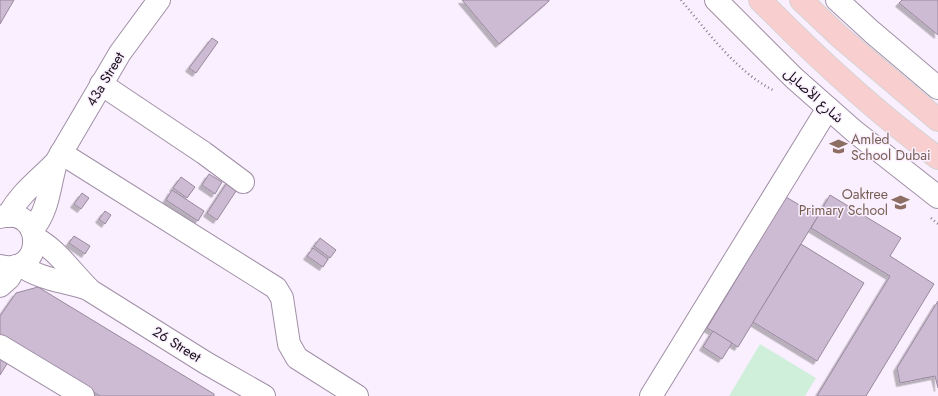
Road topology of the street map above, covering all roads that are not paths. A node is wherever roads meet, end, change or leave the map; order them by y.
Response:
1 (159, 0) edge
2 (716, 0) edge
3 (760, 0) edge
4 (801, 0) edge
5 (837, 0) edge
6 (101, 84) junction
7 (938, 88) edge
8 (828, 108) junction
9 (938, 120) edge
10 (58, 157) junction
11 (938, 158) edge
12 (243, 182) dead end
13 (938, 197) edge
14 (2, 217) edge
15 (34, 234) junction
16 (12, 266) edge
17 (0, 286) edge
18 (91, 291) junction
19 (0, 346) edge
20 (260, 395) edge
21 (83, 396) edge
22 (357, 396) edge
23 (651, 396) edge

1 - 6 street, 43a Street
2 - 8 street, شارع الأصايل
3 - 11 main road
4 - 9 main road
5 - 7 street
6 - 10 street, 43a Street
6 - 12 street
8 - 13 street, شارع الأصايل
8 - 23 street
10 - 14 street, 43a Street
10 - 15 street, 43a Street
10 - 22 street
14 - 15 street, 26 Street
15 - 16 street
15 - 18 street, 26 Street
16 - 17 street
16 - 18 street, 26 Street
18 - 20 street, 26 Street
19 - 21 street

